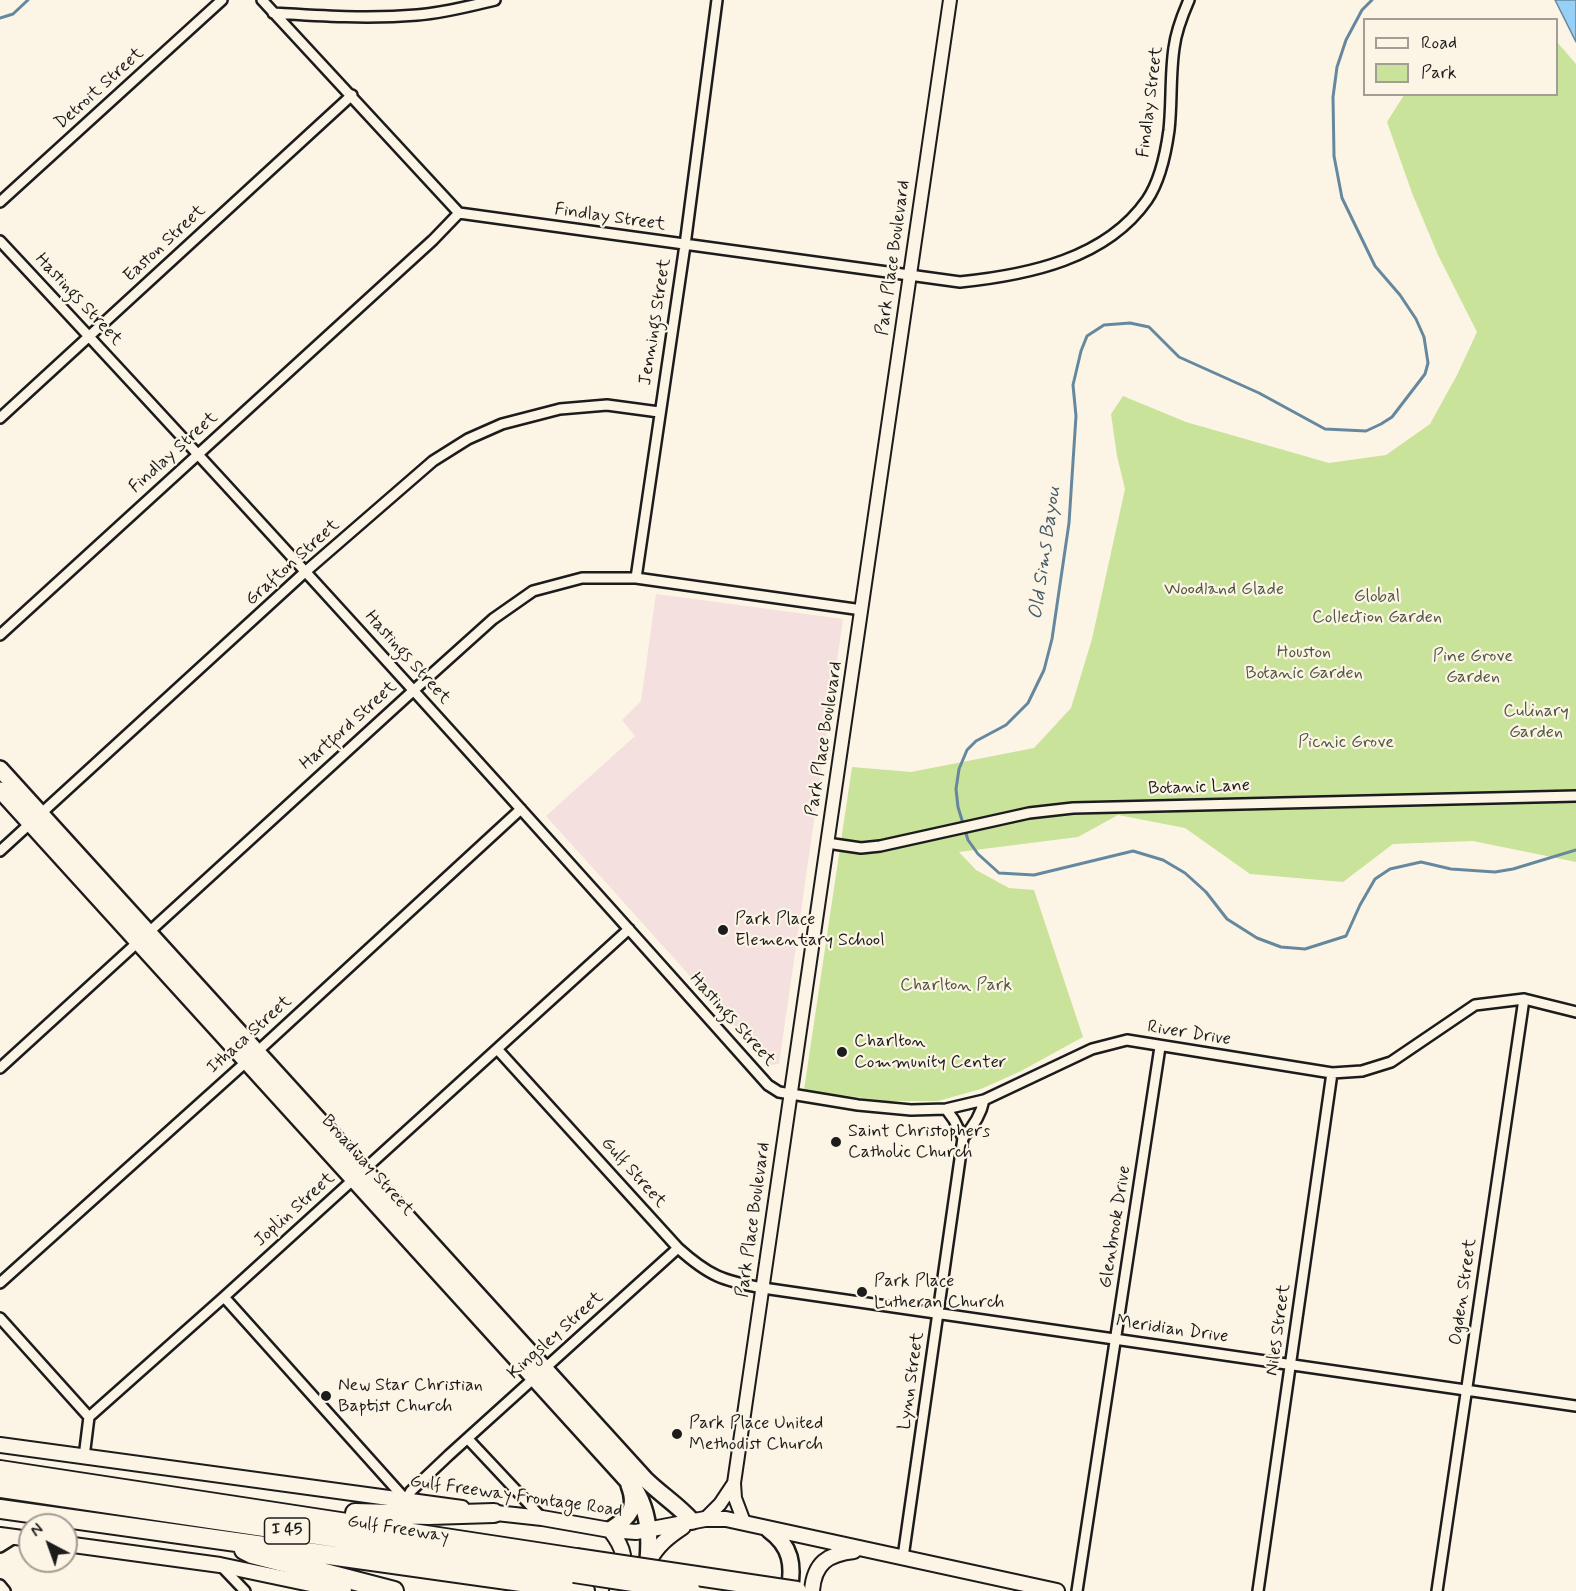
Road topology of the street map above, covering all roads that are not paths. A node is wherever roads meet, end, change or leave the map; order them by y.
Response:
1 (222, 0) edge
2 (262, 0) edge
3 (495, 0) edge
4 (717, 0) edge
5 (950, 0) edge
6 (1189, 0) edge
7 (273, 13) junction
8 (351, 95) junction
9 (0, 202) edge
10 (459, 213) junction
11 (0, 241) edge
12 (685, 245) junction
13 (909, 276) junction
14 (89, 336) junction
15 (659, 412) junction
16 (0, 418) edge
17 (198, 453) junction
18 (305, 572) junction
19 (636, 578) junction
20 (862, 610) junction
21 (0, 635) edge
22 (414, 690) junction
23 (0, 769) edge
24 (0, 790) edge
25 (1576, 796) edge
26 (521, 809) junction
27 (35, 818) junction
28 (827, 843) junction
29 (0, 851) edge
30 (629, 929) junction
31 (143, 938) junction
32 (1524, 999) junction
33 (1576, 1012) edge
34 (1160, 1047) junction
35 (498, 1050) junction
36 (252, 1057) junction
37 (0, 1068) edge
38 (1332, 1073) junction
39 (790, 1094) junction
40 (984, 1100) junction
41 (946, 1109) junction
42 (963, 1138) junction
43 (359, 1174) junction
44 (678, 1248) junction
45 (0, 1283) edge
46 (763, 1288) junction
47 (224, 1297) junction
48 (938, 1312) junction
49 (0, 1318) edge
50 (1115, 1339) junction
51 (1291, 1365) junction
52 (539, 1373) junction
53 (1466, 1389) junction
54 (1576, 1406) edge
55 (89, 1417) junction
56 (468, 1438) junction
57 (0, 1445) edge
58 (84, 1457) junction
59 (0, 1470) edge
60 (379, 1471) junction
61 (623, 1475) junction
62 (734, 1482) junction
63 (0, 1488) edge
64 (381, 1497) junction
65 (406, 1500) junction
66 (0, 1509) edge
67 (494, 1513) junction
68 (299, 1514) junction
69 (542, 1518) junction
70 (699, 1520) junction
71 (744, 1522) junction
72 (610, 1530) junction
73 (648, 1530) junction
74 (769, 1530) junction
75 (0, 1535) edge
76 (18, 1537) edge
77 (221, 1539) junction
78 (18, 1540) edge
79 (78, 1546) edge
80 (0, 1547) edge
81 (865, 1549) junction
82 (903, 1557) junction
83 (649, 1561) junction
84 (220, 1565) junction
85 (577, 1578) edge
86 (0, 1586) edge
87 (306, 1588) edge
88 (5, 1591) edge
89 (245, 1591) edge
90 (344, 1591) edge
91 (394, 1591) edge
92 (617, 1591) edge
93 (643, 1591) edge
94 (691, 1591) edge
95 (789, 1591) edge
96 (796, 1591) edge
97 (812, 1591) edge
98 (1057, 1591) edge
99 (1077, 1591) edge
100 (1258, 1591) edge
101 (1437, 1591) edge

1 - 9 street, Detroit Street
2 - 7 street
3 - 7 street
4 - 12 street, Jennings Street
5 - 13 street, Park Place Boulevard
6 - 13 street, Findlay Street
7 - 8 street
8 - 10 street
8 - 14 street, Easton Street
10 - 12 street, Findlay Street
10 - 17 street, Findlay Street
11 - 14 street, Hastings Street
12 - 13 street, Findlay Street
12 - 15 street, Jennings Street
13 - 20 street, Park Place Boulevard
14 - 16 street, Easton Street
14 - 17 street, Hastings Street
15 - 18 street, Grafton Street
15 - 19 street, Jennings Street
17 - 18 street, Hastings Street
17 - 21 street, Findlay Street
18 - 22 street, Hastings Street
18 - 27 street, Grafton Street
19 - 20 street, Hartford Street
19 - 22 street, Hartford Street
20 - 28 street, Park Place Boulevard
22 - 26 street, Hastings Street
22 - 31 street, Hartford Street
23 - 27 main road, Broadway Street
24 - 27 main road, Broadway Street
25 - 28 street, Botanic Lane
26 - 30 street, Hastings Street
26 - 36 street, Ithaca Street
27 - 29 street, Grafton Street
27 - 31 main road, Broadway Street
28 - 39 street, Park Place Boulevard
30 - 35 street, Joplin Street
30 - 39 street, Hastings Street
31 - 36 main road, Broadway Street
31 - 37 street, Hartford Street
32 - 33 street, River Drive
32 - 38 street, River Drive
32 - 53 street, Ogden Street
34 - 38 street, River Drive
34 - 40 street, River Drive
34 - 50 street, Glenbrook Drive
35 - 43 street, Joplin Street
35 - 44 street, Gulf Street
36 - 43 main road, Broadway Street
36 - 45 street, Ithaca Street
38 - 51 street, Niles Street
39 - 41 street, River Drive
39 - 46 street, Park Place Boulevard
40 - 41 street, River Drive
40 - 42 street, Lynn Street
41 - 42 street
42 - 48 street, Lynn Street
43 - 47 street, Joplin Street
43 - 52 main road, Broadway Street
44 - 46 street, Gulf Street
44 - 52 street, Kingsley Street
46 - 48 street, Meridian Drive
46 - 62 street, Park Place Boulevard
47 - 55 street, Joplin Street
47 - 60 street
48 - 50 street, Meridian Drive
48 - 82 street, Lynn Street
49 - 55 street
50 - 51 street, Meridian Drive
50 - 99 street, Glenbrook Drive
51 - 53 street, Meridian Drive
51 - 100 street, Niles Street
52 - 56 street, Kingsley Street
52 - 61 main road, Broadway Street
52 - 70 main road, Broadway Street
53 - 54 street, Meridian Drive
53 - 101 street, Ogden Street
55 - 58 street
56 - 65 street, Kingsley Street
56 - 69 street
57 - 58 main road, Gulf Freeway Frontage Road
58 - 64 main road, Gulf Freeway Frontage Road
59 - 68 highway, Gulf Freeway / I 45
60 - 64 street
60 - 65 street
61 - 72 main road
61 - 73 main road, Broadway Street
62 - 70 street, Park Place Boulevard
62 - 71 street, Park Place Boulevard
63 - 85 highway, Gulf Freeway / I 45
64 - 65 main road, Gulf Freeway Frontage Road
65 - 67 main road, Gulf Freeway Frontage Road
66 - 77 highway, Gulf Freeway / I 45
67 - 68 highway
67 - 69 main road, Gulf Freeway Frontage Road
68 - 85 highway, Gulf Freeway / I 45
69 - 72 main road, Gulf Freeway Frontage Road
70 - 71 main road, Gulf Freeway Frontage Road
70 - 73 main road, Gulf Freeway Frontage Road
70 - 83 main road
71 - 74 main road, Gulf Freeway Frontage Road
72 - 73 main road, Gulf Freeway Frontage Road
72 - 92 main road
73 - 83 main road, Broadway Street
74 - 81 main road, Gulf Freeway Frontage Road
74 - 95 main road
75 - 76 main road
77 - 85 highway, Gulf Freeway / I 45
77 - 91 highway
78 - 80 street
79 - 84 main road
81 - 82 main road, Gulf Freeway Frontage Road
81 - 97 main road
82 - 98 main road, Gulf Freeway Frontage Road
83 - 93 main road, Broadway Street
84 - 87 main road
84 - 89 street
85 - 94 highway, Gulf Freeway / I 45, bridge
85 - 96 highway, Gulf Freeway / I 45, bridge
86 - 88 street
87 - 90 main road

